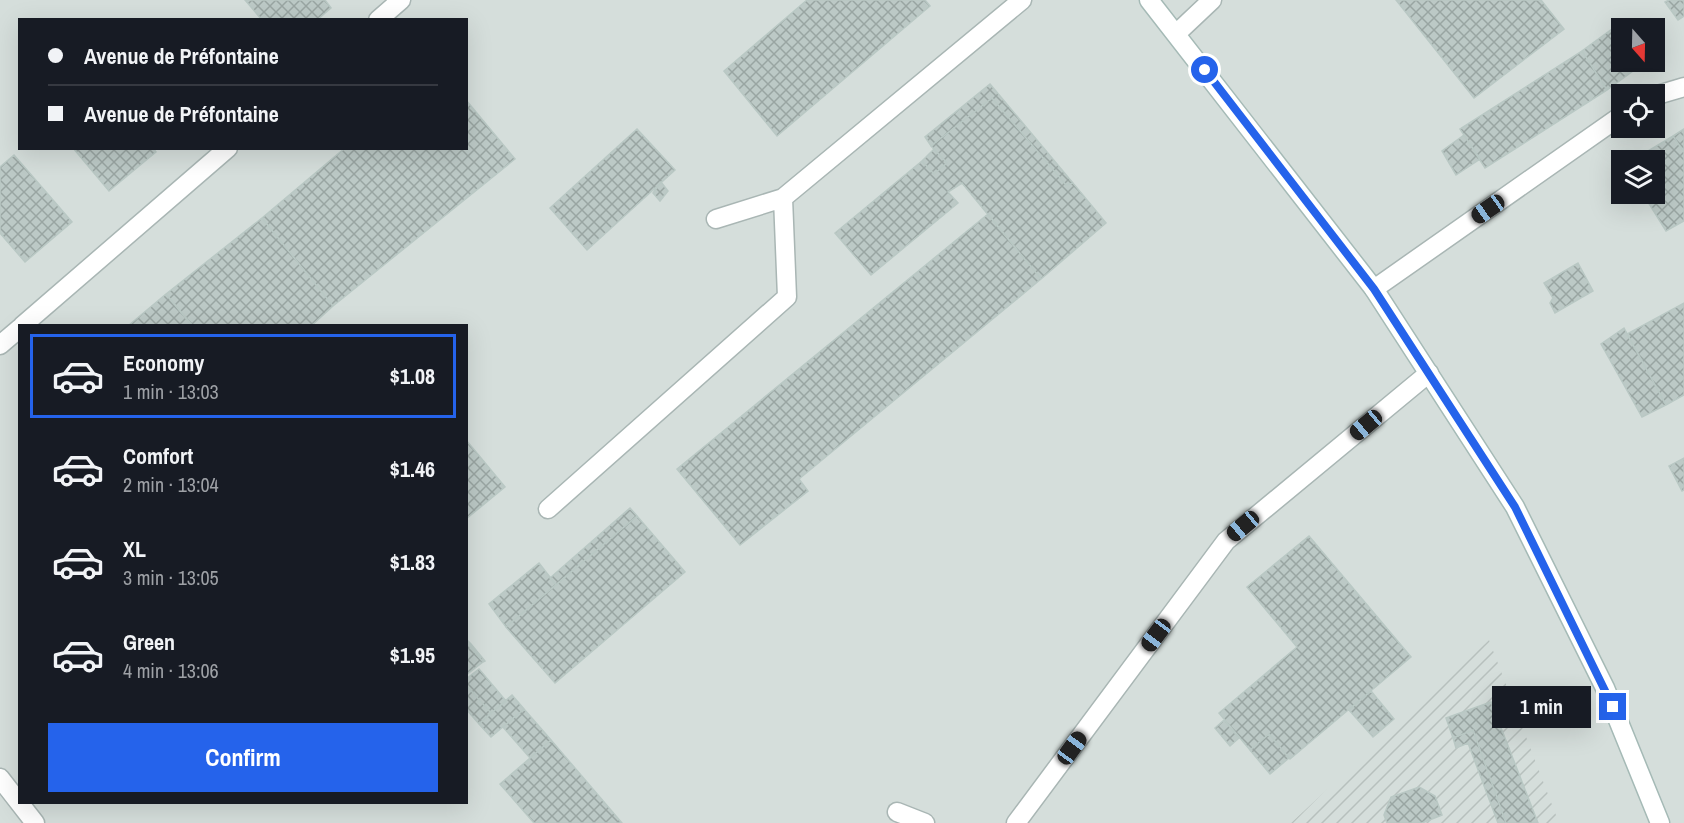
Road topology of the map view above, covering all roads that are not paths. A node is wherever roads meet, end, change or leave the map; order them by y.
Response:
1 (401, 0) edge
2 (1022, 0) edge
3 (1149, 0) edge
4 (1212, 0) edge
5 (380, 18) edge
6 (1177, 33) junction
7 (1684, 87) edge
8 (1665, 93) edge
9 (1611, 123) edge
10 (226, 150) edge
11 (783, 198) junction
12 (716, 219) dead end
13 (1374, 289) junction
14 (24, 324) edge
15 (18, 330) edge
16 (0, 345) edge
17 (1429, 373) junction
18 (549, 509) dead end
19 (0, 778) edge
20 (18, 801) edge
21 (20, 804) edge
22 (897, 813) dead end
23 (35, 823) edge
24 (925, 823) edge
25 (1016, 823) edge
26 (1660, 823) edge

1 - 5 main road
2 - 11 main road
3 - 6 main road
4 - 6 main road
6 - 13 main road
7 - 8 main road
9 - 13 main road
10 - 14 main road
11 - 12 main road
11 - 18 main road
13 - 17 main road
15 - 16 main road
17 - 25 main road
17 - 26 main road
19 - 20 main road
21 - 23 main road
22 - 24 main road

